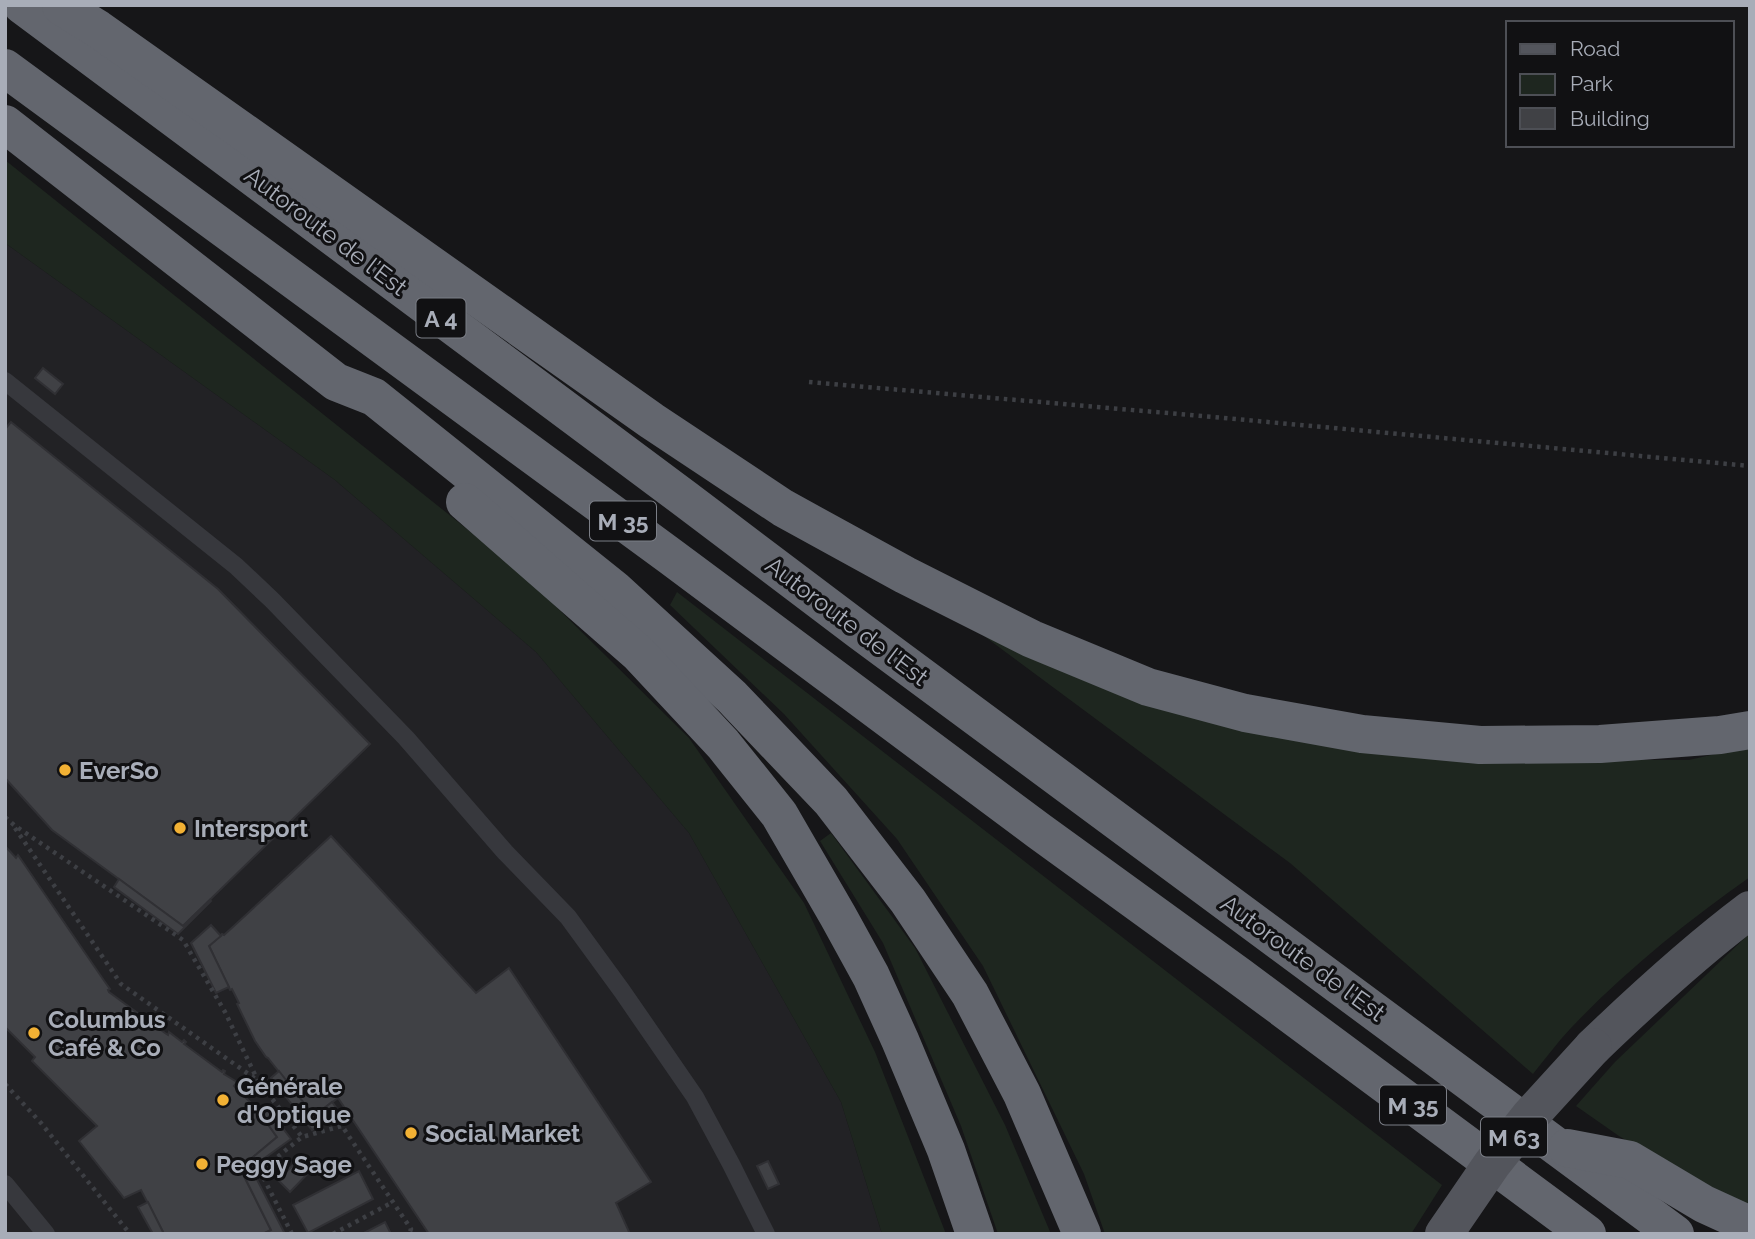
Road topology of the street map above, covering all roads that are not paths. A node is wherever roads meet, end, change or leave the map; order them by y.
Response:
1 (22, 5) edge
2 (59, 5) edge
3 (5, 68) edge
4 (5, 124) edge
5 (5, 381) edge
6 (336, 382) junction
7 (860, 631) joint
8 (1750, 730) edge
9 (1750, 910) edge
10 (1557, 1146) junction
11 (5, 1184) edge
12 (1750, 1225) edge
13 (47, 1234) edge
14 (766, 1234) edge
15 (975, 1234) edge
16 (1082, 1234) edge
17 (1444, 1234) edge
18 (1587, 1234) edge
19 (1675, 1234) edge

1 - 7 highway, Autoroute de l’Est / A 4
2 - 8 highway
3 - 18 highway, M 35
4 - 6 highway
5 - 14 lane
6 - 15 highway
6 - 16 highway
7 - 10 highway, Autoroute de l’Est / M 35
9 - 17 main road, M 63, bridge
10 - 12 highway
10 - 19 highway, Autoroute de l’Est / M 35
11 - 13 lane

